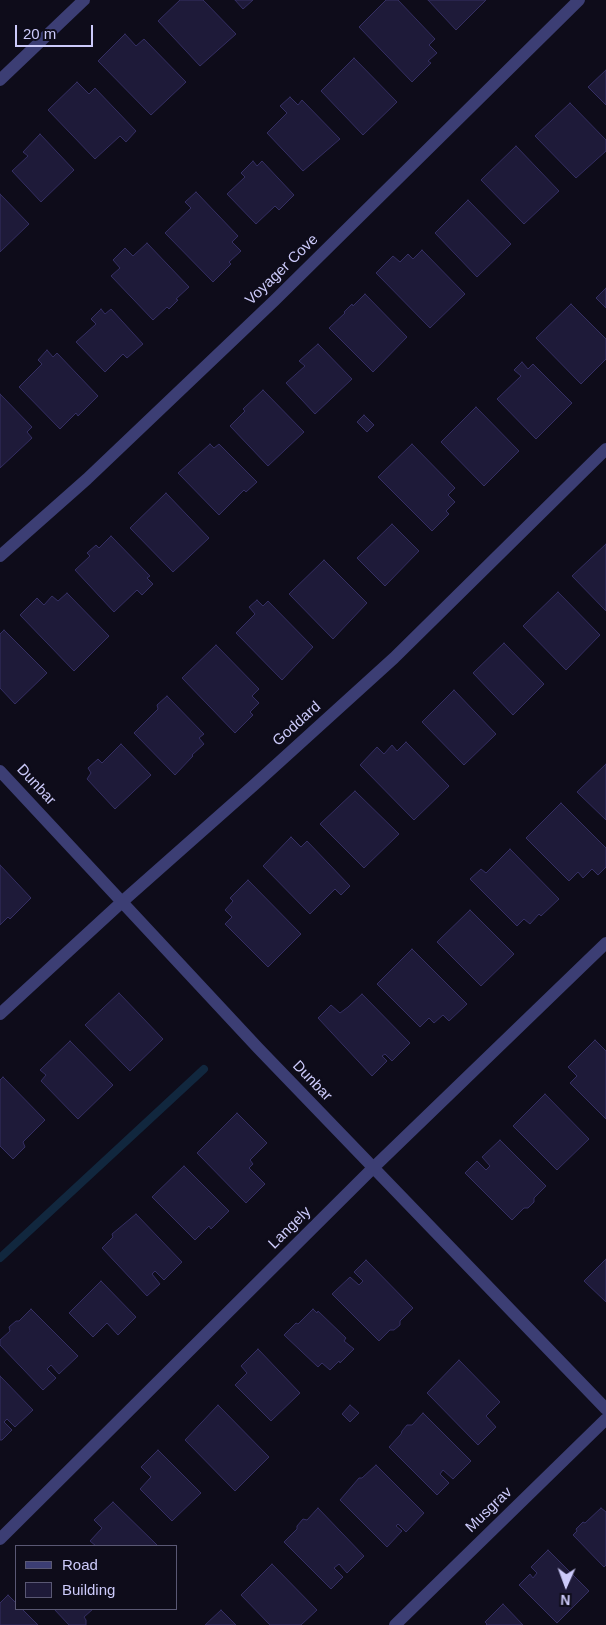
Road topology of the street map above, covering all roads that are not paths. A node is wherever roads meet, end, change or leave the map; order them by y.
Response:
1 (84, 0) edge
2 (579, 0) edge
3 (0, 80) edge
4 (606, 449) edge
5 (0, 556) edge
6 (0, 771) edge
7 (123, 901) junction
8 (606, 943) edge
9 (0, 1014) edge
10 (373, 1168) junction
11 (606, 1409) edge
12 (606, 1419) edge
13 (0, 1539) edge
14 (395, 1625) edge

1 - 3 street
2 - 5 street, Voyager Cove
4 - 7 street, Goddard
6 - 7 street, Dunbar
7 - 9 street, Goddard
7 - 10 street, Dunbar
8 - 10 street, Langely
10 - 11 street, Dunbar
10 - 13 street, Langely
12 - 14 street, Musgrav

